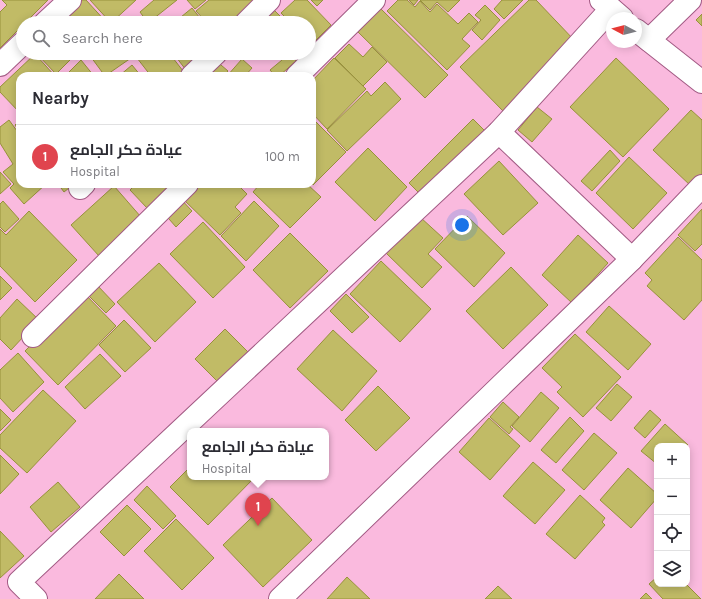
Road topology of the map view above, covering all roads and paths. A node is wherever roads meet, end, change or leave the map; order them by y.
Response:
1 (70, 0) edge
2 (269, 0) edge
3 (374, 0) edge
4 (690, 0) edge
5 (612, 9) edge
6 (53, 16) edge
7 (253, 16) edge
8 (642, 35) edge
9 (16, 50) edge
10 (316, 57) edge
11 (209, 60) edge
12 (313, 60) edge
13 (0, 65) edge
14 (196, 72) edge
15 (301, 72) edge
16 (702, 82) edge
17 (500, 132) junction
18 (702, 186) edge
19 (183, 188) edge
20 (632, 259) junction
21 (33, 336) dead end
22 (36, 599) edge
23 (280, 599) edge

1 - 6 street
2 - 7 street
3 - 10 street
4 - 8 street
5 - 17 street
8 - 16 street
9 - 13 street
11 - 14 street
12 - 15 street
17 - 20 street
17 - 22 street
18 - 20 street
19 - 21 street
20 - 23 street

